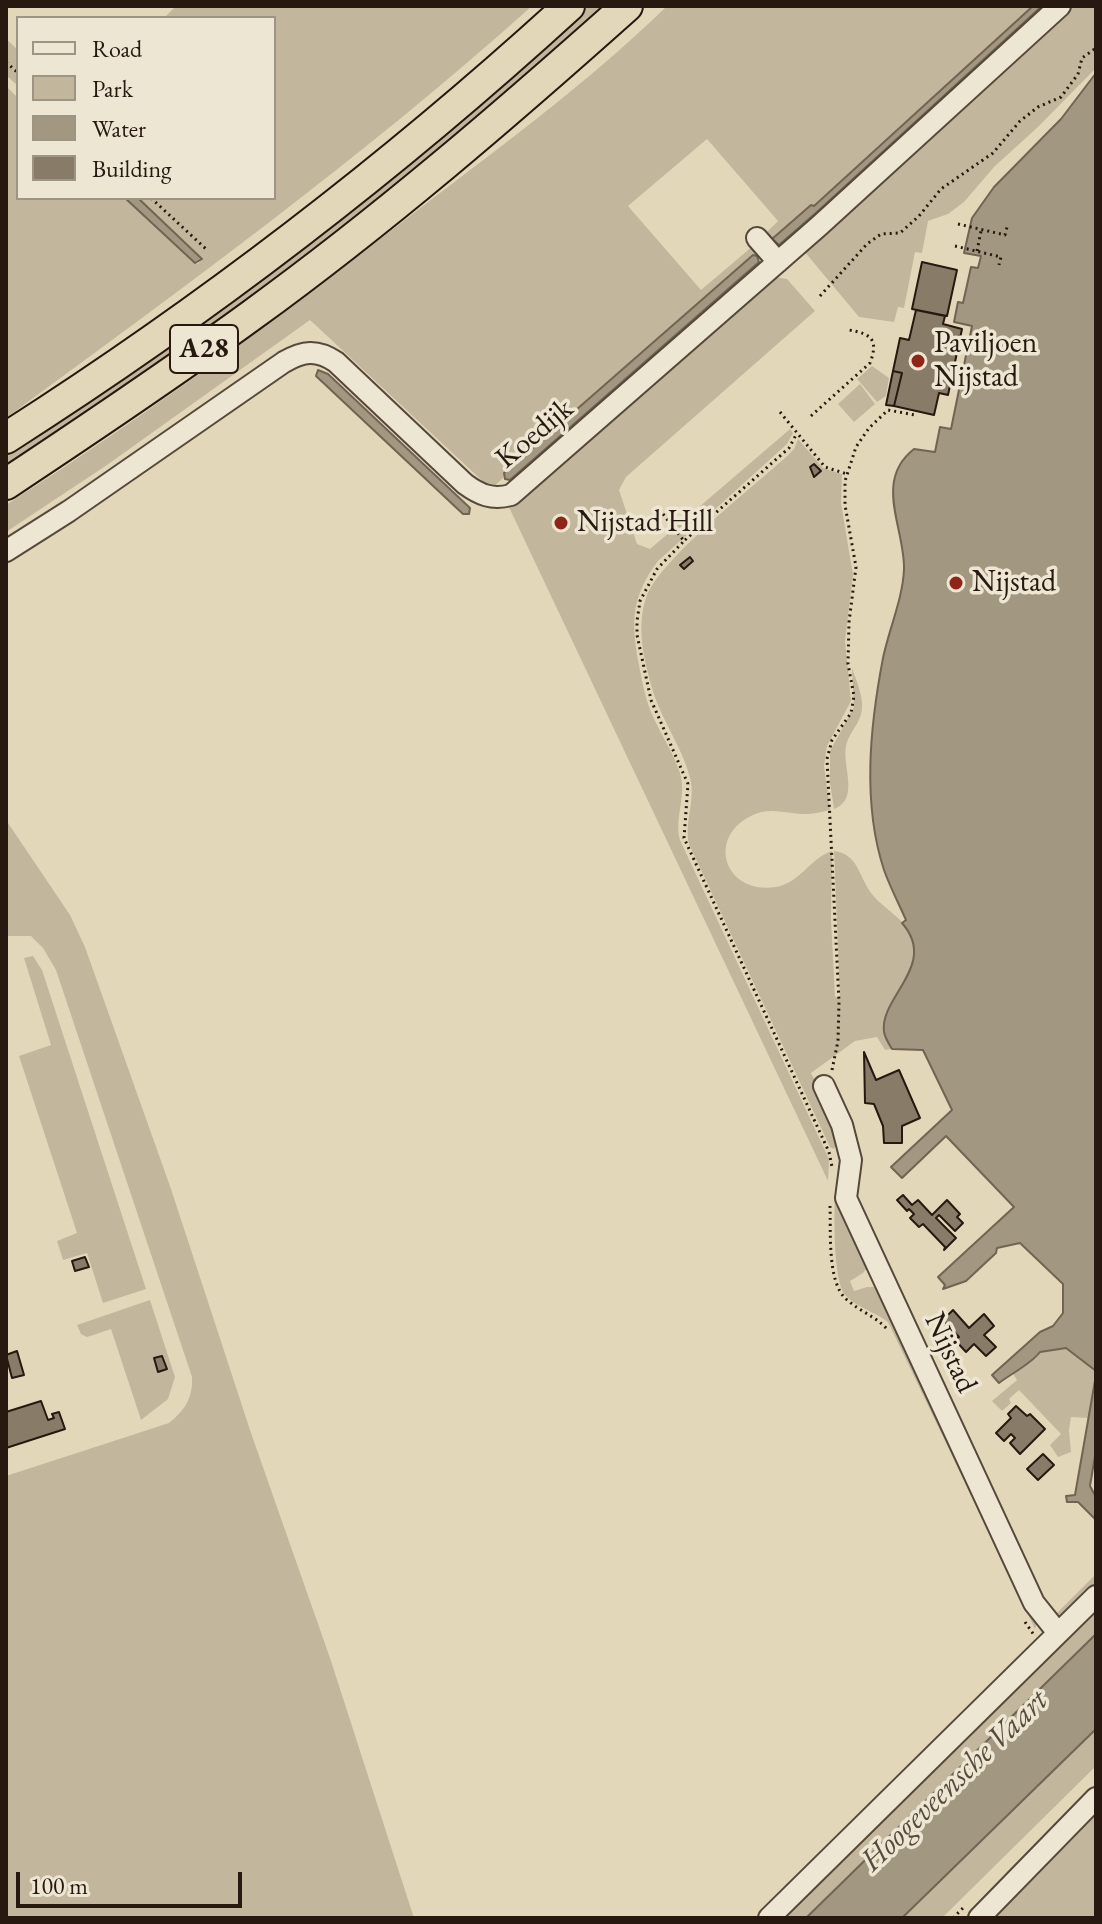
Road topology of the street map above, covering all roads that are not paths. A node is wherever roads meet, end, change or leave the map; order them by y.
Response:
1 (569, 6) edge
2 (627, 6) edge
3 (1060, 6) edge
4 (757, 238) dead end
5 (778, 262) junction
6 (6, 438) edge
7 (6, 484) edge
8 (6, 551) edge
9 (824, 1086) road end
10 (1096, 1596) edge
11 (1051, 1641) junction
12 (1096, 1798) edge
13 (769, 1918) edge
14 (979, 1918) edge

1 - 6 highway, A28
2 - 7 highway, A28
3 - 5 street, Koedijk
4 - 5 street
5 - 8 street, Koedijk
9 - 11 street, Nijstad
10 - 11 street
11 - 13 street
12 - 14 street

